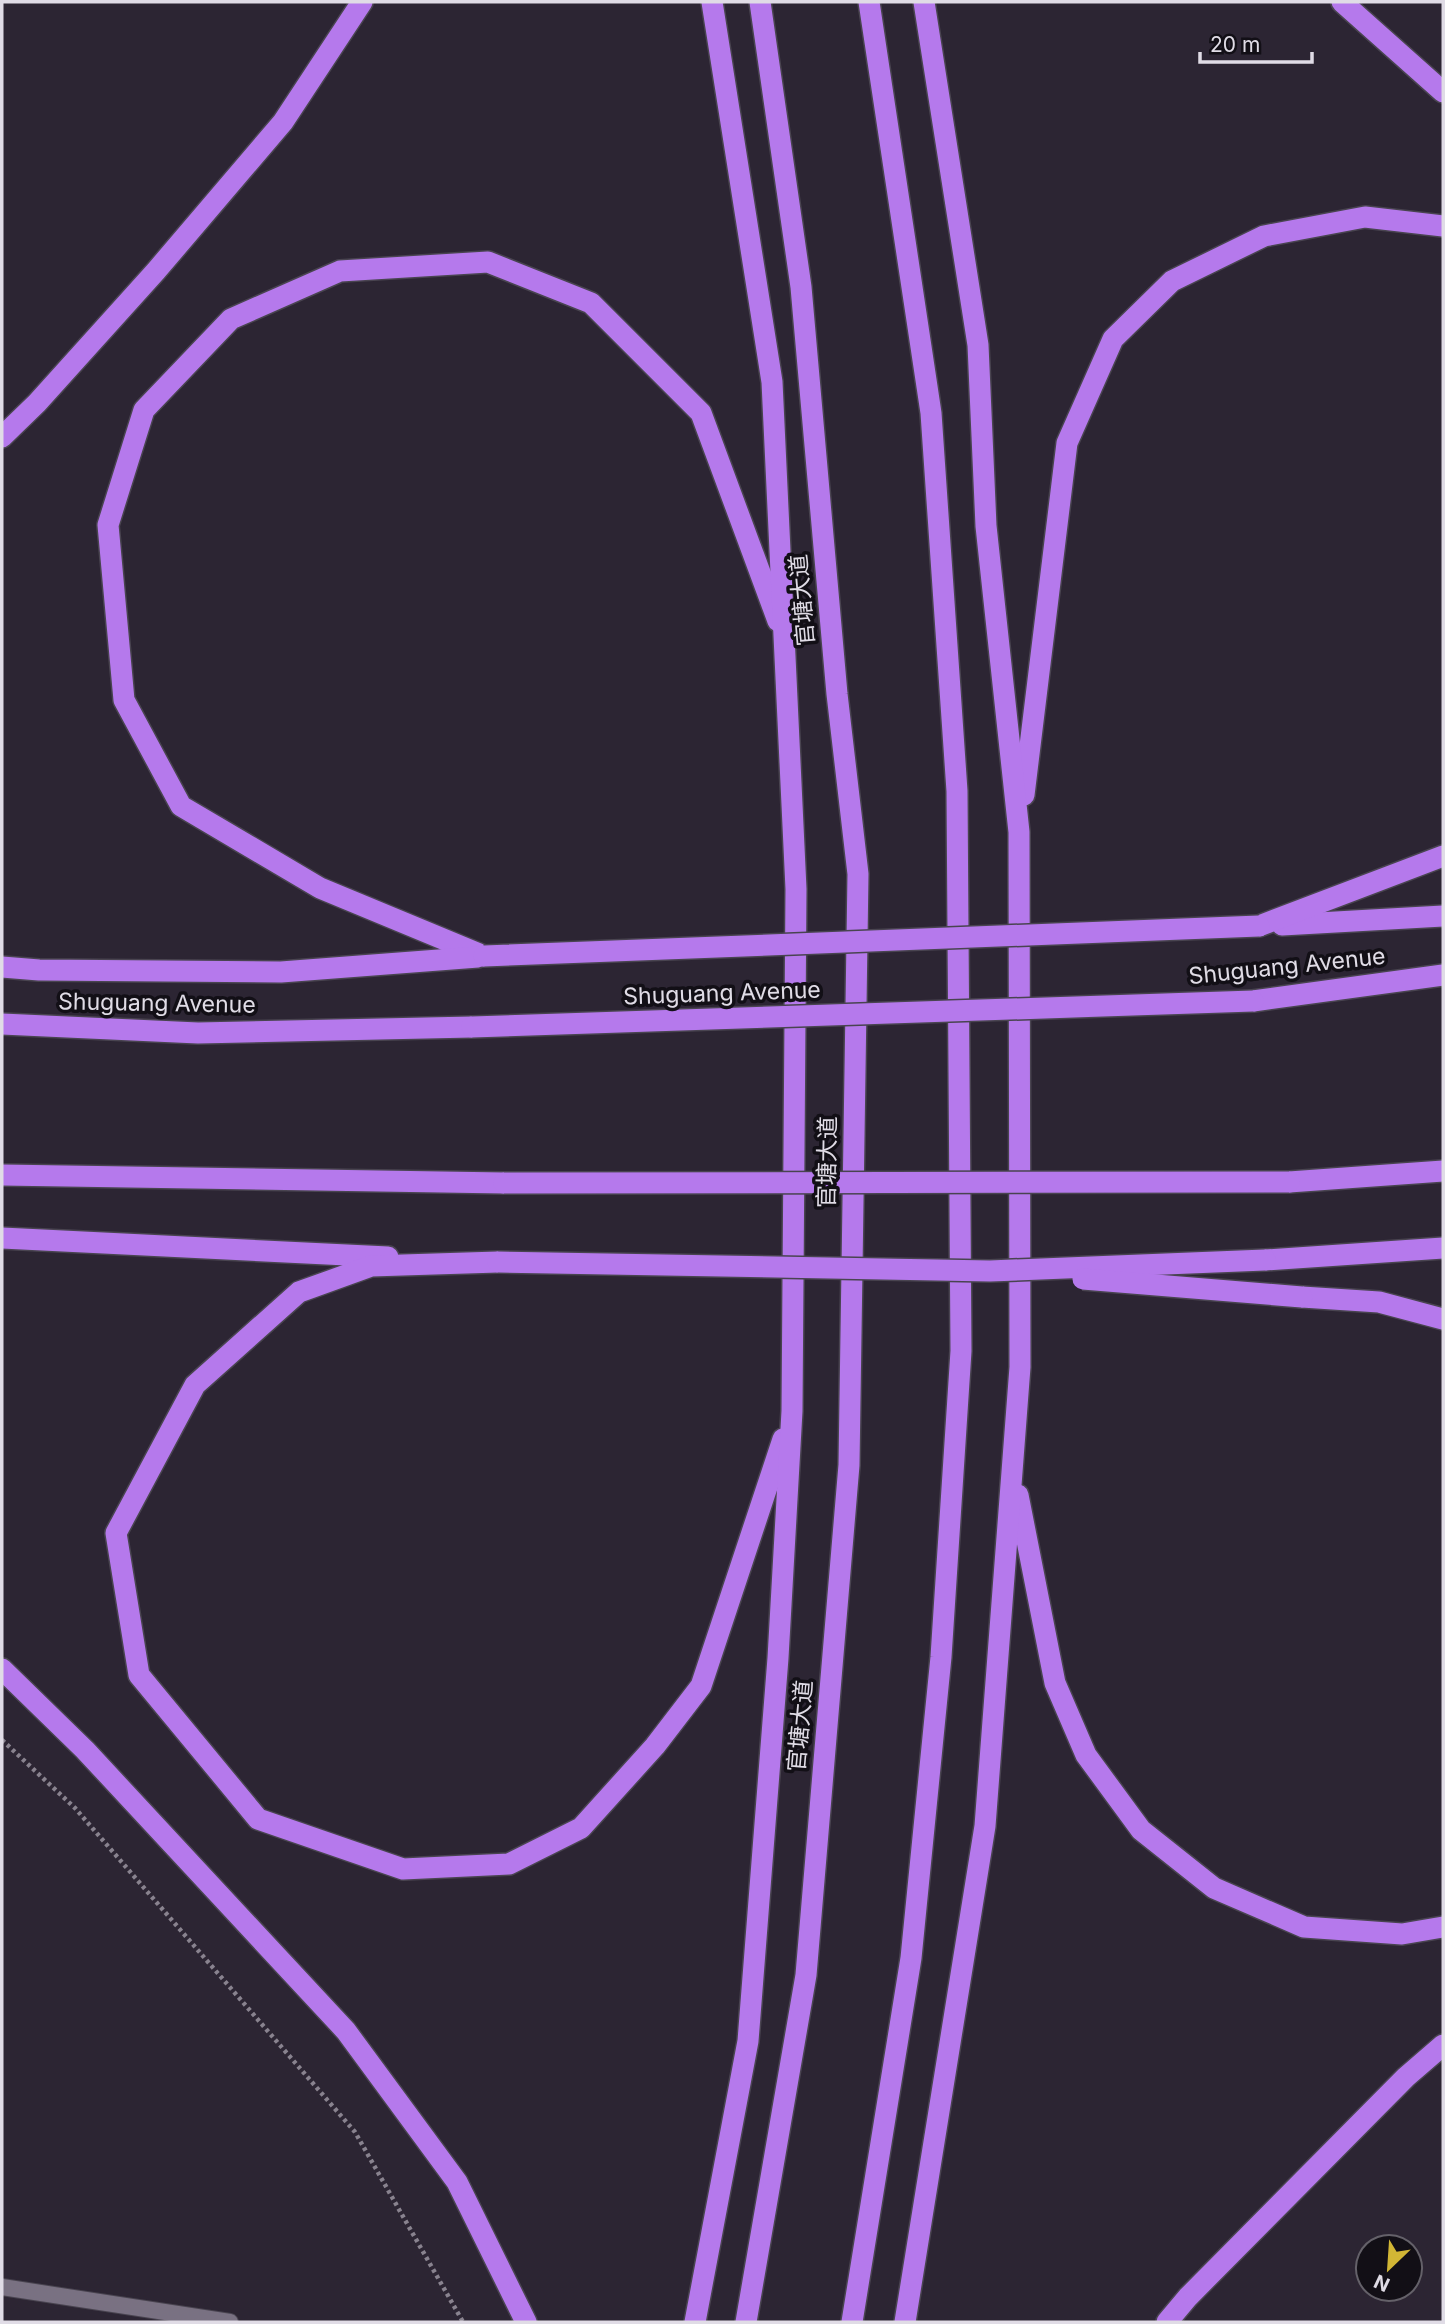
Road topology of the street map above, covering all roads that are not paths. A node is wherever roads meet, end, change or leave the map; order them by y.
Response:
1 (362, 2) edge
2 (712, 2) edge
3 (760, 2) edge
4 (869, 2) edge
5 (924, 2) edge
6 (1342, 2) edge
7 (1443, 92) edge
8 (1443, 226) edge
9 (2, 437) edge
10 (785, 640) junction
11 (1019, 832) junction
12 (1443, 856) edge
13 (1443, 916) edge
14 (1259, 926) junction
15 (484, 956) junction
16 (2, 967) edge
17 (1443, 975) edge
18 (2, 1024) edge
19 (1443, 1171) edge
20 (2, 1175) edge
21 (2, 1238) edge
22 (1443, 1248) edge
23 (498, 1262) junction
24 (990, 1271) junction
25 (1443, 1319) edge
26 (792, 1411) junction
27 (1013, 1471) junction
28 (2, 1669) edge
29 (1443, 1927) edge
30 (1443, 2045) edge
31 (2, 2287) edge
32 (230, 2322) edge
33 (526, 2322) edge
34 (695, 2322) edge
35 (746, 2322) edge
36 (852, 2322) edge
37 (905, 2322) edge
38 (1167, 2322) edge

1 - 9 highway
2 - 10 highway
3 - 35 highway, 官塘大道
4 - 36 highway
5 - 11 highway
6 - 7 highway
8 - 11 highway
10 - 15 highway
10 - 26 highway
11 - 27 highway
12 - 14 highway
13 - 14 highway
14 - 15 highway, bridge
15 - 16 highway
17 - 18 highway, Shuguang Avenue, bridge
19 - 20 highway, bridge
21 - 23 highway
22 - 24 highway, bridge
23 - 24 highway, bridge
23 - 26 highway
24 - 25 highway, bridge
26 - 34 highway
27 - 29 highway
27 - 37 highway
28 - 33 highway
30 - 38 highway
31 - 32 lane

